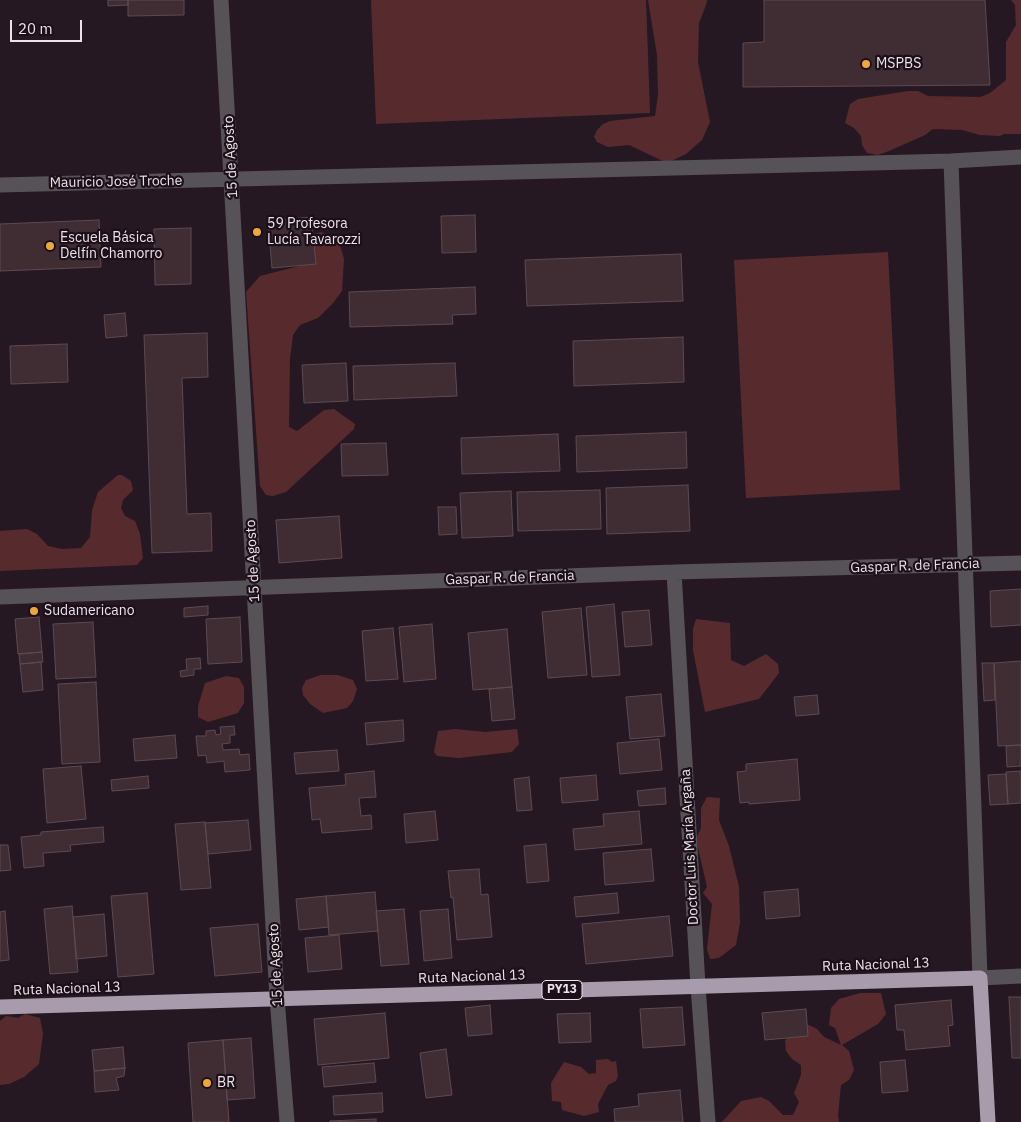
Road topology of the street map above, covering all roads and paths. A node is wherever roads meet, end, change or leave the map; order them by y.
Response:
1 (221, 0) edge
2 (1021, 157) edge
3 (951, 161) junction
4 (232, 179) junction
5 (0, 185) edge
6 (1021, 563) edge
7 (965, 565) junction
8 (674, 572) junction
9 (255, 587) junction
10 (0, 597) edge
11 (1021, 976) edge
12 (980, 978) junction
13 (698, 986) junction
14 (277, 998) junction
15 (0, 1007) edge
16 (287, 1122) edge
17 (708, 1122) edge
18 (988, 1122) edge

1 - 4 street, 15 de Agosto
2 - 3 street, Mauricio José Troche
3 - 4 street, Mauricio José Troche
3 - 7 street
4 - 5 street, Mauricio José Troche
4 - 9 street, 15 de Agosto
6 - 7 street, Gaspar R. de Francia
7 - 8 street, Gaspar R. de Francia
7 - 12 street
8 - 9 street, Gaspar R. de Francia
8 - 13 street, Doctor Luis María Argaña
9 - 10 street, Gaspar R. de Francia
9 - 14 street, 15 de Agosto
11 - 12 street
12 - 13 highway, Ruta Nacional 13 / PY13
12 - 18 highway
13 - 14 highway, Ruta Nacional 13 / PY13
13 - 17 street, Doctor Luis María Argaña
14 - 15 highway, Ruta Nacional 13 / PY13
14 - 16 street, 15 de Agosto

